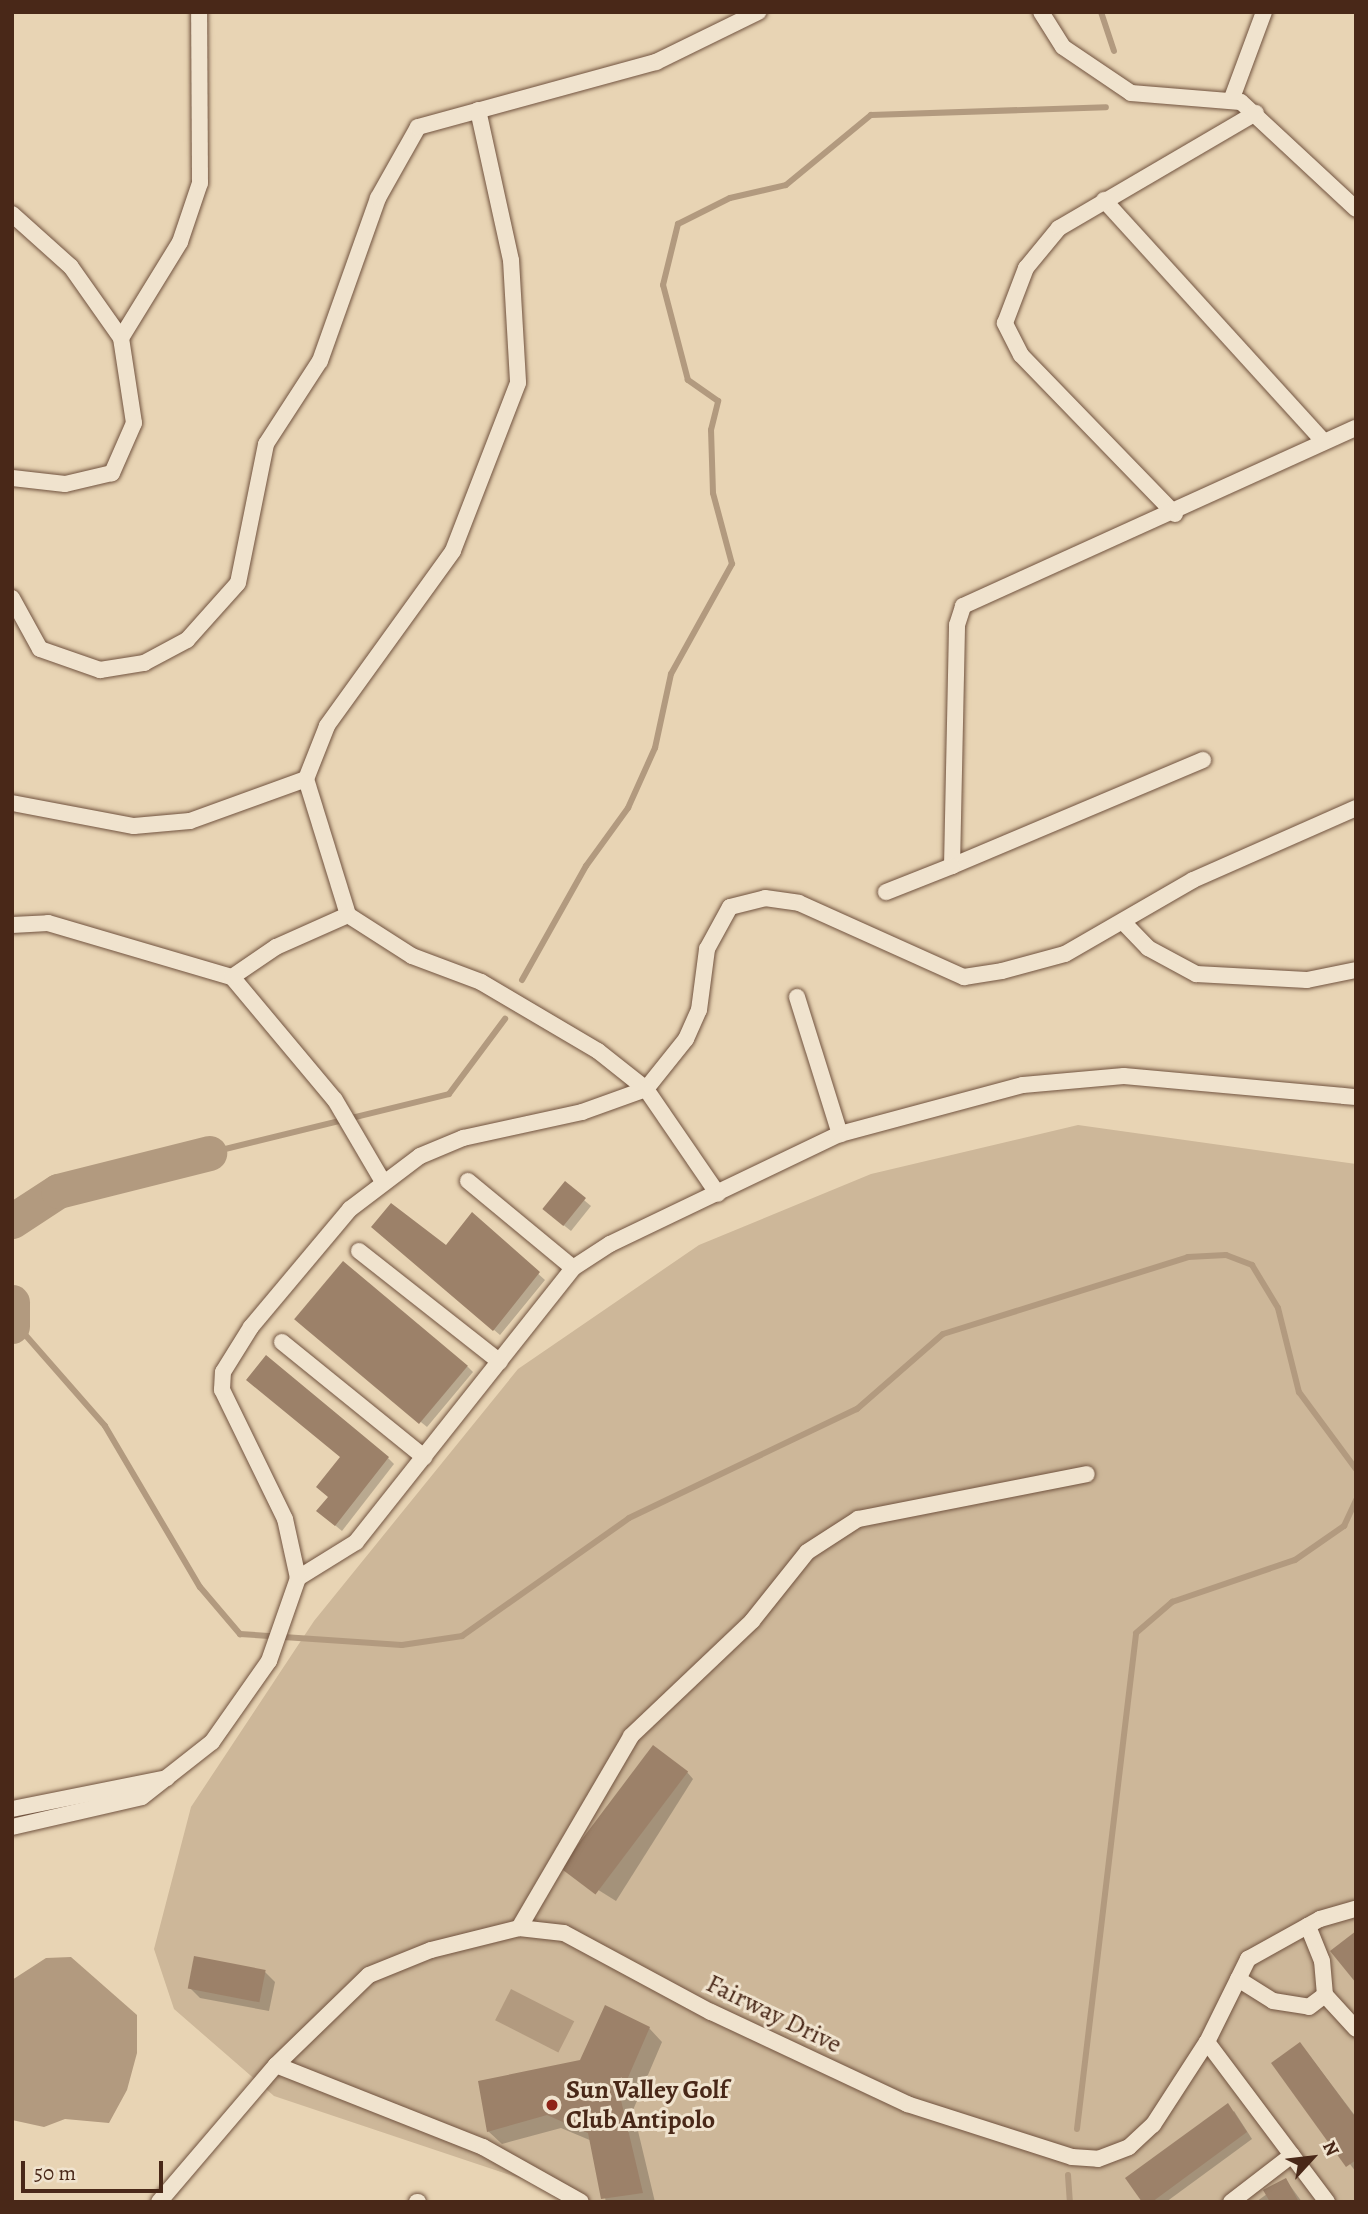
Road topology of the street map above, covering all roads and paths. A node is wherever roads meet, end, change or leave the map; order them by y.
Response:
1 (199, 12) edge
2 (758, 12) edge
3 (1041, 12) edge
4 (1265, 12) edge
5 (1232, 98) junction
6 (478, 110) junction
7 (1256, 113) junction
8 (1104, 200) junction
9 (1356, 209) edge
10 (12, 214) edge
11 (121, 338) junction
12 (1356, 428) edge
13 (1324, 441) junction
14 (12, 478) edge
15 (1175, 514) junction
16 (12, 598) edge
17 (1203, 760) dead end
18 (306, 779) junction
19 (12, 803) edge
20 (1356, 807) edge
21 (952, 866) junction
22 (886, 892) dead end
23 (348, 915) junction
24 (1124, 923) junction
25 (12, 925) edge
26 (1356, 970) edge
27 (232, 977) junction
28 (797, 997) dead end
29 (646, 1089) junction
30 (1356, 1097) edge
31 (841, 1134) junction
32 (382, 1180) junction
33 (468, 1181) dead end
34 (718, 1194) junction
35 (359, 1251) dead end
36 (573, 1268) junction
37 (282, 1342) dead end
38 (500, 1362) junction
39 (424, 1457) junction
40 (1087, 1474) dead end
41 (298, 1578) junction
42 (167, 1778) junction
43 (12, 1809) edge
44 (12, 1827) edge
45 (1356, 1909) edge
46 (1308, 1926) junction
47 (519, 1928) junction
48 (1238, 1979) junction
49 (1325, 1995) junction
50 (1356, 2029) edge
51 (1207, 2042) junction
52 (276, 2065) junction
53 (1292, 2155) junction
54 (160, 2201) edge
55 (581, 2202) edge
56 (1231, 2202) edge
57 (1327, 2202) edge

1 - 11 street
2 - 6 street
3 - 5 street
4 - 5 street
5 - 7 street
6 - 16 street
6 - 18 street
7 - 8 street
7 - 9 street
8 - 13 street
8 - 15 street
10 - 11 street
11 - 14 street
12 - 13 street
13 - 15 street
15 - 21 street
17 - 21 street
18 - 19 street
18 - 23 street
20 - 24 street
21 - 22 street
23 - 27 street
23 - 29 street
24 - 26 street
24 - 29 street
25 - 27 street
27 - 32 street
28 - 31 street
29 - 32 street
29 - 34 street
30 - 31 street
31 - 34 street
32 - 41 street
33 - 36 street
34 - 36 street
35 - 38 street
36 - 38 street
37 - 39 street
38 - 39 street
39 - 41 street
40 - 47 street
41 - 42 street
42 - 43 street
42 - 44 street
45 - 46 street, Fairway Drive
46 - 48 street, Fairway Drive
46 - 49 street
47 - 51 street, Fairway Drive
47 - 52 street, Fairway Drive
48 - 49 street
48 - 51 street, Fairway Drive
49 - 50 street
51 - 53 street
52 - 54 street, Fairway Drive
52 - 55 street
53 - 56 street
53 - 57 street

